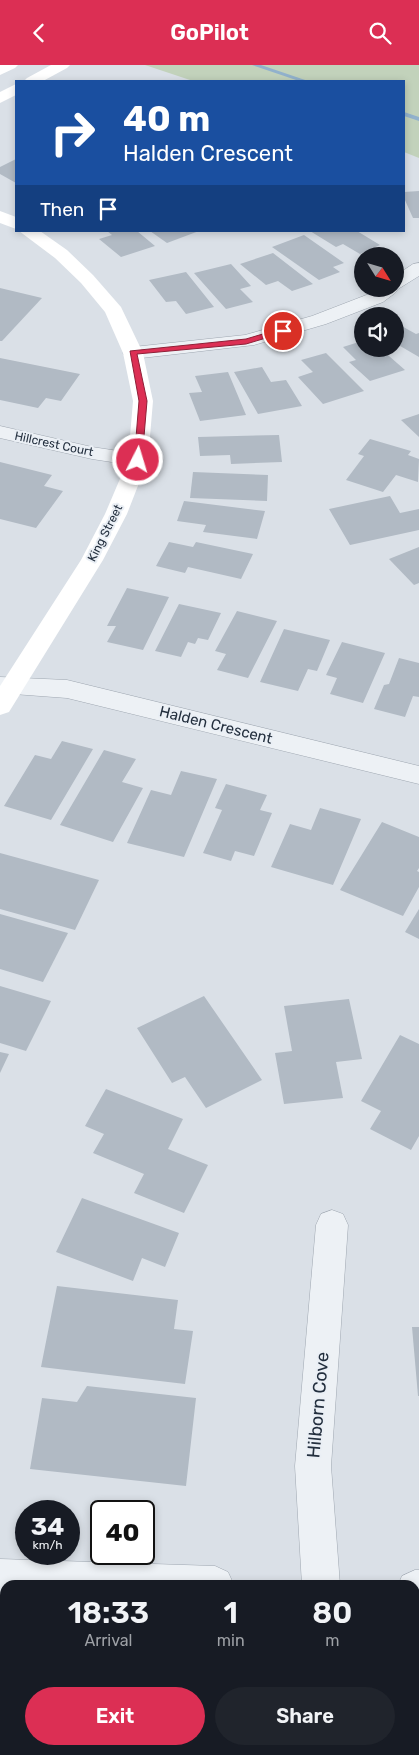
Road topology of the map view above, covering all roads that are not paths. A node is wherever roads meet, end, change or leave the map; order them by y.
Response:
1 (10, 65) edge
2 (62, 65) edge
3 (0, 70) edge
4 (34, 80) edge
5 (15, 90) edge
6 (0, 98) edge
7 (0, 216) edge
8 (15, 224) edge
9 (29, 232) edge
10 (419, 268) edge
11 (404, 278) edge
12 (377, 297) edge
13 (133, 353) junction
14 (0, 432) edge
15 (138, 460) junction
16 (4, 693) edge
17 (419, 775) edge
18 (332, 1225) dead end
19 (0, 1579) edge
20 (36, 1580) edge
21 (321, 1580) edge

1 - 3 street
2 - 4 street
5 - 6 street
7 - 8 street
9 - 13 street, King Street
10 - 11 street
12 - 13 street
13 - 15 street, King Street
14 - 15 street, Hillcrest Court
15 - 16 street, King Street
16 - 17 street, Halden Crescent
18 - 21 street, Hilborn Cove
19 - 20 street

